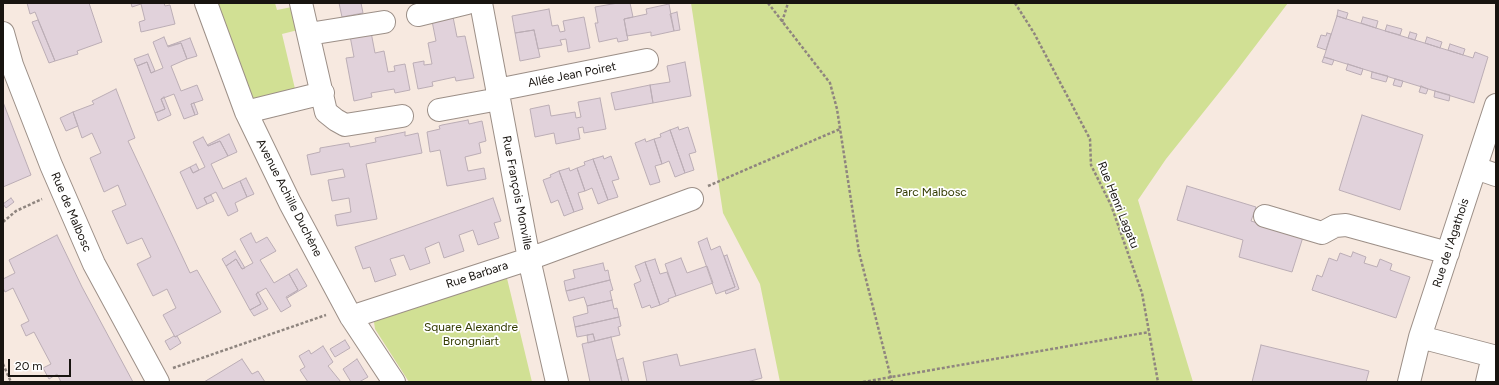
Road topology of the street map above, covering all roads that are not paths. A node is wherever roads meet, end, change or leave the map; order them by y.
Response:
1 (206, 3) edge
2 (301, 3) edge
3 (467, 3) edge
4 (481, 3) edge
5 (418, 15) dead end
6 (384, 22) dead end
7 (3, 33) edge
8 (309, 34) junction
9 (647, 60) dead end
10 (323, 93) junction
11 (498, 94) junction
12 (1496, 105) edge
13 (438, 110) dead end
14 (246, 112) junction
15 (402, 116) dead end
16 (1476, 168) junction
17 (1496, 175) edge
18 (692, 199) road end
19 (1265, 216) dead end
20 (1448, 253) junction
21 (529, 259) junction
22 (348, 309) junction
23 (1420, 337) junction
24 (157, 380) edge
25 (394, 382) edge
26 (557, 382) edge
27 (1409, 382) edge
28 (1487, 382) edge

1 - 14 street, Avenue Achille Duchène
2 - 8 street
3 - 5 street
4 - 11 street, Rue François Monville
6 - 8 street
7 - 24 street, Rue de Malbosc
8 - 10 street
9 - 11 street, Allée Jean Poiret
10 - 14 street
10 - 15 street
11 - 13 street, Allée Jean Poiret
11 - 21 street, Rue François Monville
12 - 16 street, Rue de l'Agathois
14 - 22 street, Avenue Achille Duchène
16 - 17 street
16 - 20 street, Rue de l'Agathois
18 - 21 street, Rue Barbara
19 - 20 street
20 - 23 street, Rue de l'Agathois
21 - 22 street, Rue Barbara
21 - 26 street, Rue François Monville
22 - 25 street, Avenue Achille Duchène
23 - 27 street, Rue de l'Agathois
23 - 28 street

